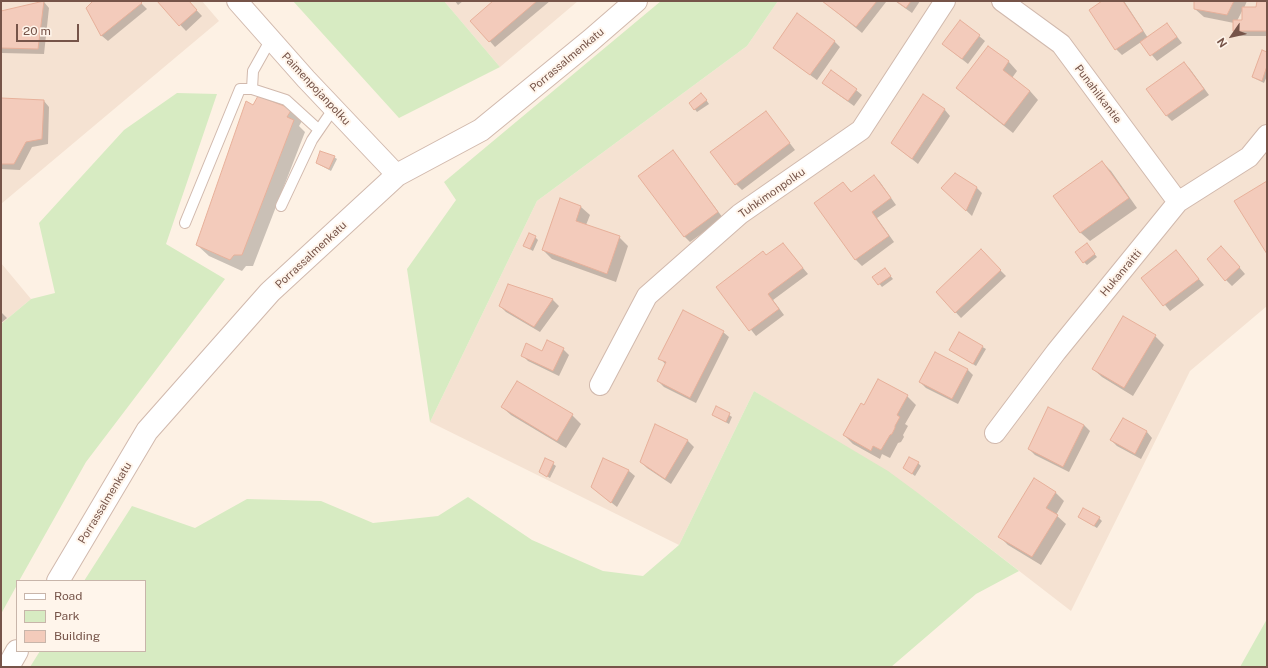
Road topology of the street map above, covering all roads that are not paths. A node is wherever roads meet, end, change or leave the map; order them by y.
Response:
1 (237, 1) edge
2 (636, 1) edge
3 (945, 1) edge
4 (1002, 1) edge
5 (271, 39) junction
6 (252, 89) junction
7 (334, 108) junction
8 (319, 130) junction
9 (1267, 135) edge
10 (397, 175) junction
11 (1178, 202) junction
12 (281, 206) dead end
13 (185, 224) dead end
14 (600, 385) dead end
15 (995, 433) dead end
16 (59, 580) edge
17 (16, 652) edge
18 (8, 667) edge

1 - 5 street, Paimenpojanpolku
2 - 10 street, Porrassalmenkatu
3 - 14 street, Tuhkimonpolku
4 - 11 street, Punahilkantie
5 - 6 lane
5 - 7 street, Paimenpojanpolku
6 - 8 lane
6 - 13 lane
7 - 8 lane
7 - 10 street, Paimenpojanpolku
8 - 12 lane
9 - 11 street, Hukanraitti
10 - 16 street, Porrassalmenkatu
11 - 15 street, Hukanraitti
17 - 18 street

